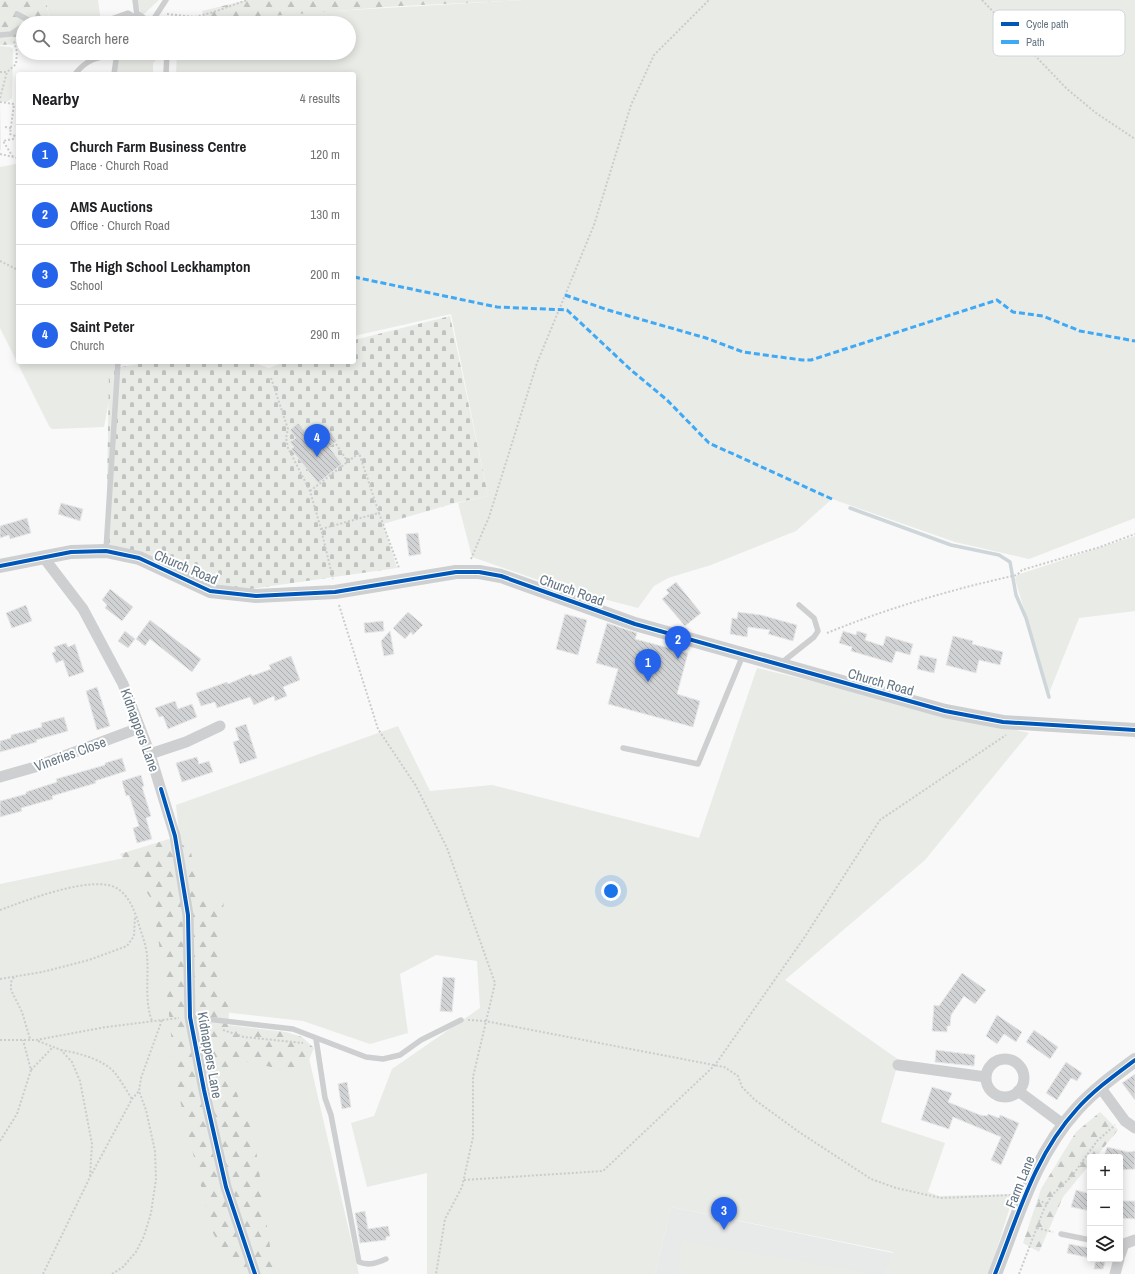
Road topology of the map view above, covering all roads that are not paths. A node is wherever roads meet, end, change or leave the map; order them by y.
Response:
1 (134, 0) edge
2 (166, 0) edge
3 (137, 13) junction
4 (17, 14) dead end
5 (20, 16) edge
6 (120, 16) edge
7 (132, 16) edge
8 (137, 16) edge
9 (141, 16) edge
10 (156, 16) edge
11 (16, 31) edge
12 (0, 35) edge
13 (90, 60) edge
14 (115, 60) edge
15 (167, 60) edge
16 (77, 72) edge
17 (114, 72) edge
18 (166, 72) edge
19 (118, 364) edge
20 (106, 551) junction
21 (44, 558) junction
22 (0, 566) edge
23 (799, 605) dead end
24 (743, 656) junction
25 (778, 665) junction
26 (220, 726) dead end
27 (139, 728) junction
28 (1135, 730) edge
29 (623, 748) dead end
30 (150, 754) junction
31 (0, 777) edge
32 (190, 1017) junction
33 (461, 1020) road end
34 (317, 1041) junction
35 (1135, 1060) edge
36 (898, 1065) dead end
37 (986, 1076) junction
38 (1100, 1087) junction
39 (1018, 1091) junction
40 (1064, 1125) junction
41 (1135, 1128) edge
42 (1060, 1234) road end
43 (1087, 1239) edge
44 (1135, 1240) edge
45 (1123, 1247) edge
46 (386, 1258) dead end
47 (1118, 1262) edge
48 (255, 1274) edge
49 (996, 1274) edge
50 (1116, 1274) edge

1 - 3 lane
2 - 10 lane
3 - 8 lane
3 - 9 lane
4 - 5 lane
6 - 7 lane
11 - 12 lane
13 - 16 lane
14 - 17 lane
15 - 18 lane
19 - 20 lane
20 - 21 street, Church Road
20 - 24 street, Church Road
21 - 22 street, Church Road
21 - 27 street, Kidnappers Lane
23 - 25 lane
24 - 25 street, Church Road
24 - 29 lane
25 - 28 street, Church Road
26 - 30 street
27 - 30 street, Kidnappers Lane
27 - 31 street, Vineries Close
30 - 32 street, Kidnappers Lane
32 - 34 lane
32 - 48 street, Kidnappers Lane
33 - 34 lane
34 - 46 lane
35 - 38 street, Farm Lane
36 - 37 street
37 - 39 street
37 - 39 street
38 - 40 street, Farm Lane
38 - 41 street
39 - 40 street
40 - 49 street, Farm Lane
42 - 43 lane
44 - 45 street
47 - 50 street

